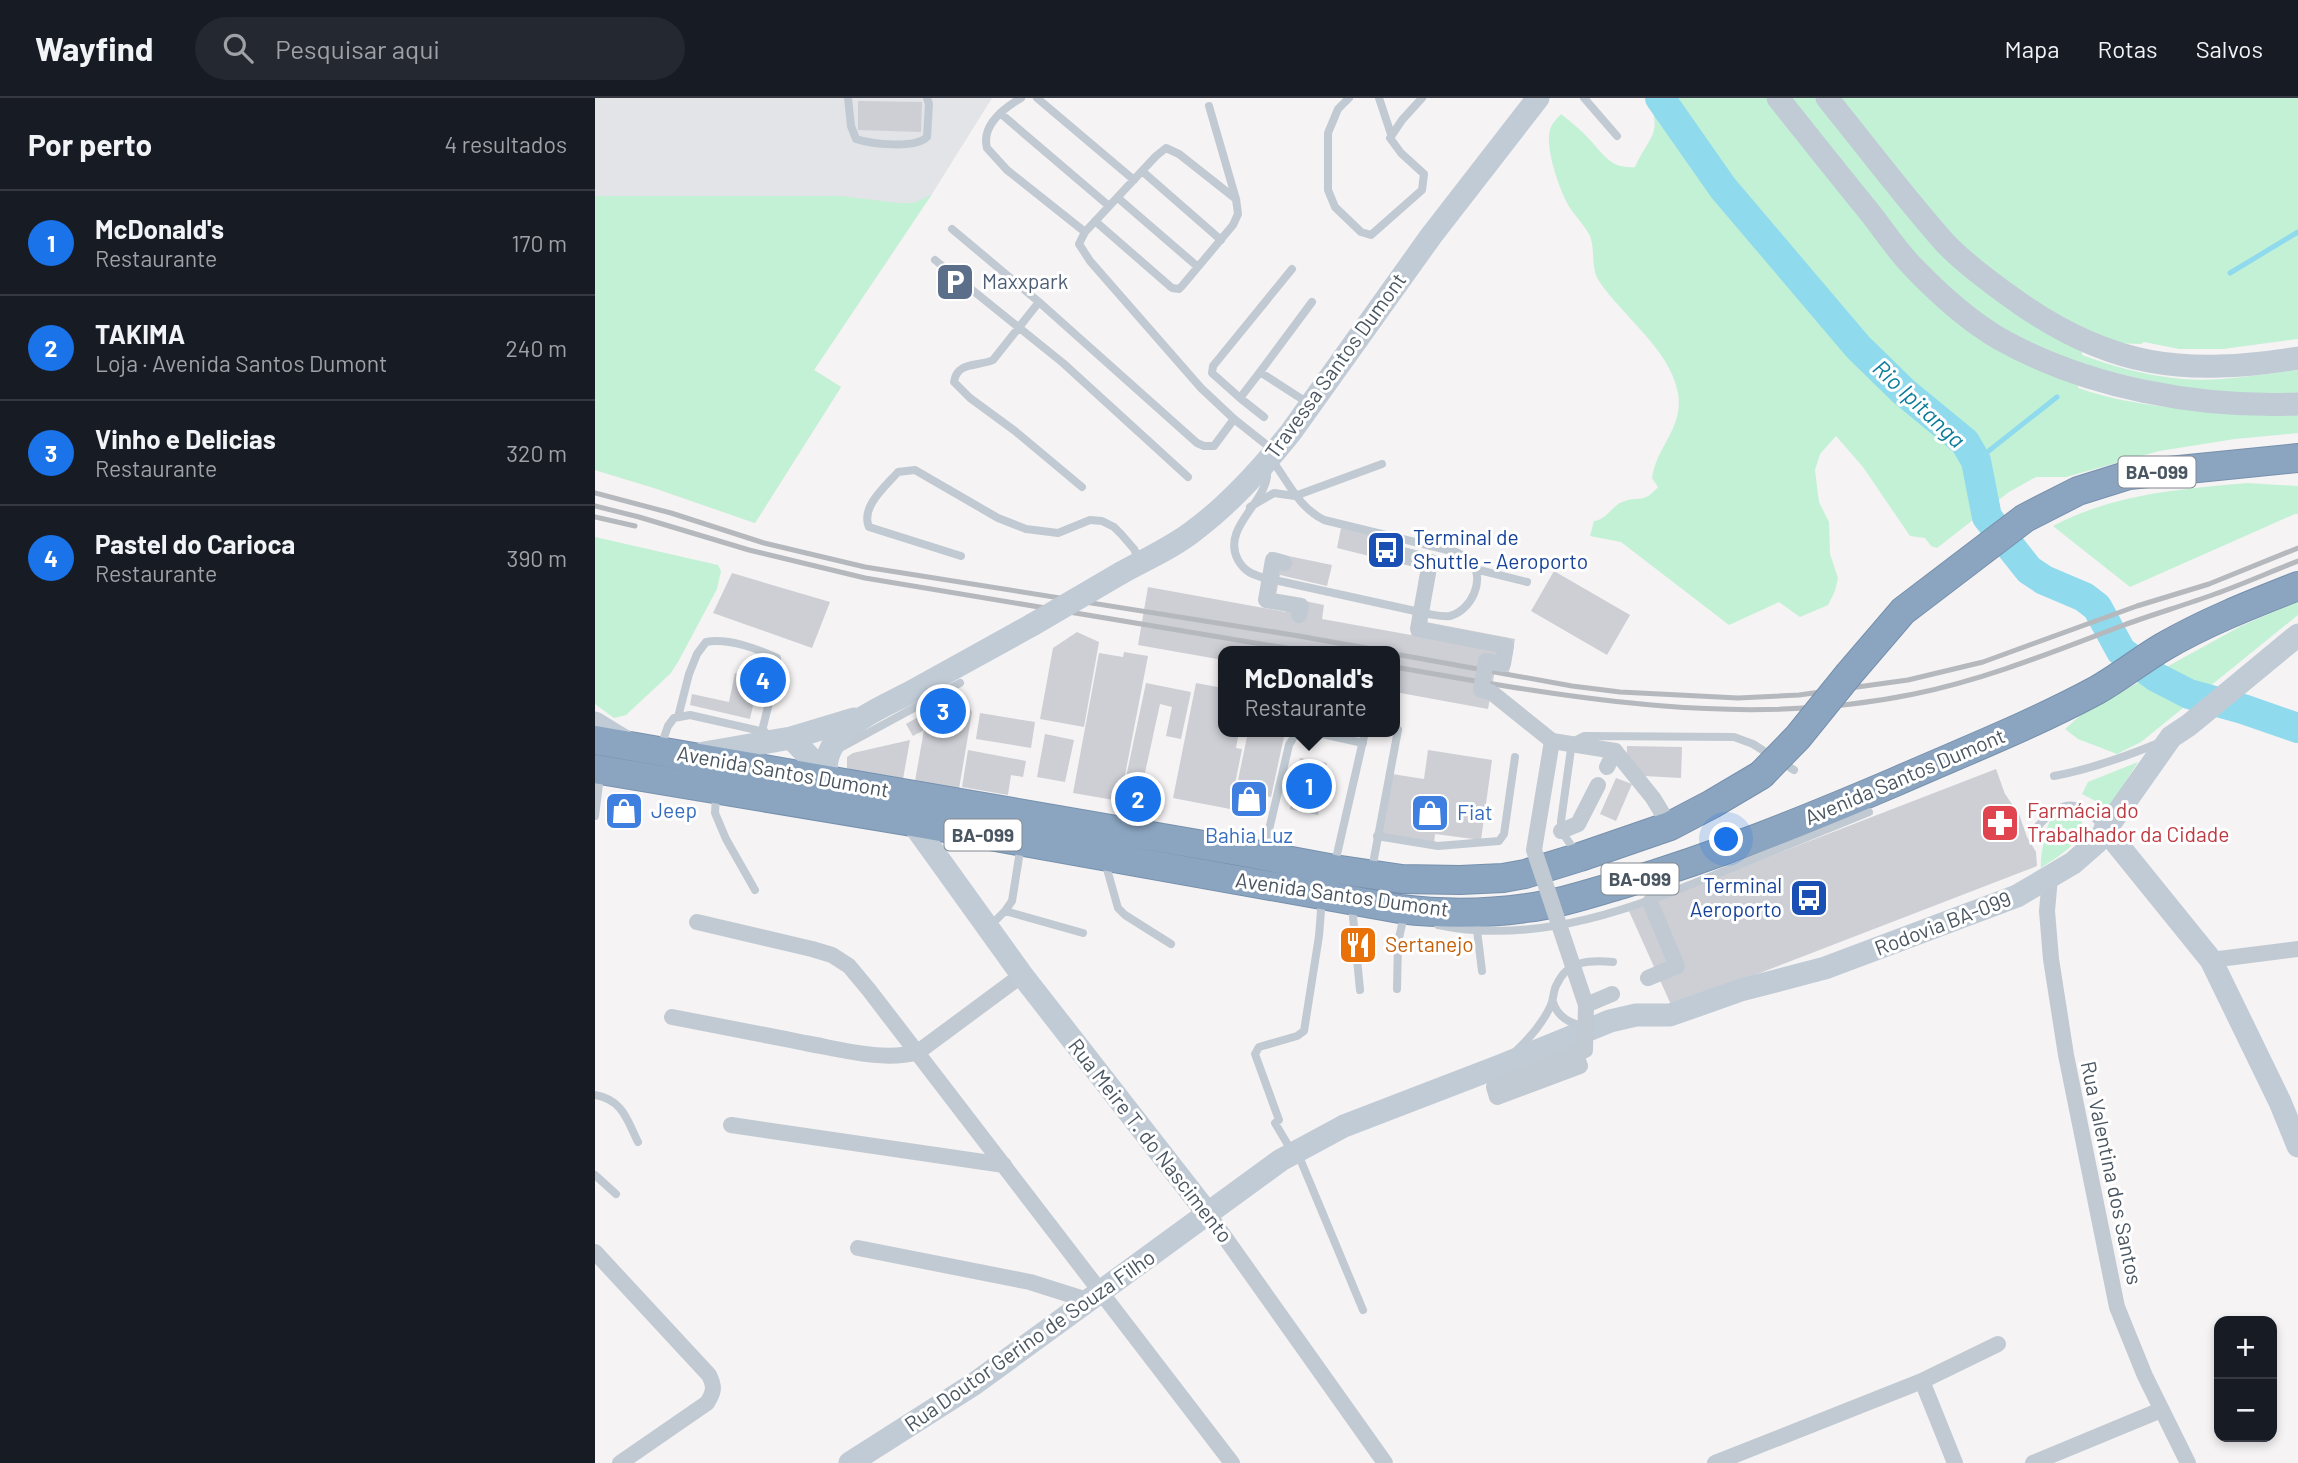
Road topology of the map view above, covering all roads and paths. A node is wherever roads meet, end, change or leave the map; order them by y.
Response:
1 (848, 98) edge
2 (927, 98) edge
3 (1021, 98) edge
4 (1037, 98) edge
5 (1349, 98) edge
6 (1379, 98) edge
7 (1421, 98) edge
8 (1538, 98) edge
9 (1584, 98) edge
10 (1778, 98) edge
11 (1827, 98) edge
12 (1209, 106) dead end
13 (1000, 113) junction
14 (1391, 134) junction
15 (1618, 136) dead end
16 (1142, 171) junction
17 (1134, 180) junction
18 (1118, 198) junction
19 (1236, 200) junction
20 (1109, 206) junction
21 (1095, 221) junction
22 (952, 229) dead end
23 (1085, 232) junction
24 (1221, 240) junction
25 (935, 260) dead end
26 (1198, 267) junction
27 (1292, 269) dead end
28 (1039, 302) junction
29 (1312, 302) dead end
30 (1020, 326) junction
31 (2298, 358) edge
32 (1260, 372) junction
33 (1240, 398) junction
34 (2298, 404) edge
35 (1311, 405) junction
36 (1264, 416) dead end
37 (1234, 419) junction
38 (1271, 458) junction
39 (2298, 458) edge
40 (1382, 464) dead end
41 (1188, 477) dead end
42 (1082, 486) dead end
43 (1295, 496) junction
44 (1250, 508) junction
45 (1387, 551) dead end
46 (961, 556) dead end
47 (1284, 563) dead end
48 (1131, 568) junction
49 (1475, 569) junction
50 (1264, 578) dead end
51 (1279, 581) dead end
52 (1527, 582) dead end
53 (2298, 586) edge
54 (1415, 611) dead end
55 (1427, 614) dead end
56 (1299, 615) dead end
57 (2298, 635) edge
58 (960, 683) dead end
59 (873, 712) junction
60 (678, 717) junction
61 (595, 723) edge
62 (762, 731) junction
63 (2180, 731) junction
64 (1294, 737) edge
65 (1336, 737) edge
66 (1364, 737) edge
67 (1397, 737) edge
68 (791, 738) junction
69 (595, 740) edge
70 (1552, 741) junction
71 (1363, 743) junction
72 (657, 751) junction
73 (1615, 751) junction
74 (1515, 757) dead end
75 (1607, 767) dead end
76 (598, 769) edge
77 (828, 770) junction
78 (1794, 770) dead end
79 (2054, 776) dead end
80 (1598, 785) dead end
81 (716, 789) junction
82 (1869, 812) dead end
83 (595, 816) edge
84 (912, 822) junction
85 (1670, 826) junction
86 (2038, 826) dead end
87 (2105, 829) junction
88 (1561, 831) junction
89 (1377, 836) junction
90 (1022, 842) junction
91 (1263, 855) junction
92 (1104, 856) junction
93 (1580, 857) junction
94 (1334, 869) junction
95 (1371, 875) junction
96 (2050, 877) junction
97 (755, 890) dead end
98 (1322, 895) junction
99 (1364, 902) junction
100 (1650, 902) junction
101 (1005, 911) junction
102 (1404, 916) junction
103 (697, 922) dead end
104 (1422, 922) dead end
105 (1433, 924) dead end
106 (988, 928) junction
107 (1477, 930) junction
108 (1083, 933) dead end
109 (1171, 944) dead end
110 (2298, 949) edge
111 (2211, 960) junction
112 (1613, 962) dead end
113 (1482, 971) dead end
114 (1022, 975) junction
115 (1649, 978) dead end
116 (1397, 989) dead end
117 (1360, 990) dead end
118 (1612, 994) dead end
119 (1553, 1002) junction
120 (1586, 1005) junction
121 (673, 1017) dead end
122 (1596, 1026) junction
123 (918, 1052) junction
124 (1503, 1076) junction
125 (595, 1096) edge
126 (731, 1125) dead end
127 (638, 1142) dead end
128 (2298, 1146) edge
129 (1295, 1153) junction
130 (1004, 1165) junction
131 (595, 1175) edge
132 (616, 1194) dead end
133 (1209, 1215) junction
134 (858, 1248) dead end
135 (595, 1252) edge
136 (1097, 1296) junction
137 (1363, 1310) dead end
138 (1999, 1344) dead end
139 (1922, 1381) junction
140 (2161, 1410) junction
141 (619, 1463) edge
142 (850, 1463) edge
143 (1232, 1463) edge
144 (1384, 1463) edge
145 (1715, 1463) edge
146 (1955, 1463) edge
147 (2033, 1463) edge
148 (2188, 1463) edge

1 - 2 lane
3 - 13 lane
4 - 17 lane
5 - 14 lane
6 - 14 lane
7 - 14 lane
8 - 35 main road, Travessa Santos Dumont
9 - 15 lane
10 - 34 main road
11 - 31 main road
12 - 19 lane
13 - 20 lane
13 - 23 lane
16 - 17 lane
16 - 19 lane
16 - 24 lane
17 - 18 lane
18 - 20 lane
18 - 26 lane
19 - 24 lane
20 - 21 lane
21 - 23 lane
21 - 26 lane
22 - 28 lane
23 - 37 lane
24 - 26 lane
25 - 30 lane
27 - 33 lane
28 - 30 lane
28 - 37 lane
29 - 32 lane
30 - 41 lane
30 - 42 lane
32 - 33 lane
32 - 35 lane
33 - 36 lane
35 - 38 main road, Travessa Santos Dumont
37 - 38 lane
38 - 43 lane
38 - 44 lane
38 - 48 main road, Travessa Santos Dumont
39 - 85 highway, Avenida Santos Dumont / BA-099, bridge
40 - 43 lane
43 - 44 lane
43 - 49 lane
44 - 50 lane
45 - 70 street, bridge
46 - 48 lane
47 - 56 street, bridge
48 - 59 main road, Travessa Santos Dumont, bridge
49 - 52 lane
49 - 55 lane
51 - 54 lane
53 - 99 highway, Avenida Santos Dumont / BA-099
57 - 63 main road, Rodovia BA-099
58 - 77 lane
59 - 68 main road, Travessa Santos Dumont
59 - 77 main road, Travessa Santos Dumont
60 - 62 lane
60 - 62 lane
60 - 72 lane
61 - 72 main road
62 - 68 lane
63 - 79 lane
63 - 87 main road, Rodovia BA-099
64 - 91 lane
65 - 71 lane
66 - 71 lane
67 - 89 lane
68 - 72 main road, Travessa Santos Dumont
68 - 77 main road
69 - 72 highway, Avenida Santos Dumont / BA-099
70 - 73 street, bridge
70 - 120 street, bridge
71 - 94 lane
72 - 77 highway, Avenida Santos Dumont / BA-099
73 - 75 street
73 - 85 street
74 - 89 lane
76 - 81 highway, Avenida Santos Dumont / BA-099
76 - 83 lane
77 - 91 highway, Avenida Santos Dumont / BA-099
78 - 88 lane
80 - 88 street
81 - 84 highway, Avenida Santos Dumont / BA-099
81 - 97 lane
82 - 100 lane
84 - 90 highway, Avenida Santos Dumont / BA-099
84 - 106 main road, Rua Meire T. do Nascimento
85 - 93 highway, Avenida Santos Dumont / BA-099
86 - 87 lane
87 - 96 main road, Rodovia BA-099
87 - 111 main road
88 - 93 lane
89 - 95 lane
90 - 92 highway, Avenida Santos Dumont / BA-099
90 - 101 lane
91 - 94 highway, Avenida Santos Dumont / BA-099
92 - 98 highway, Avenida Santos Dumont / BA-099
92 - 109 lane
93 - 95 highway, Avenida Santos Dumont / BA-099
94 - 95 highway, Avenida Santos Dumont / BA-099
96 - 122 main road, Rodovia BA-099
96 - 140 street, Rua Valentina dos Santos
98 - 99 highway, Avenida Santos Dumont / BA-099
98 - 129 lane
99 - 102 lane
99 - 117 lane
100 - 107 lane
100 - 115 street
101 - 106 lane
101 - 108 lane
102 - 104 lane
102 - 116 lane
103 - 123 street
105 - 107 lane
106 - 114 main road, Rua Meire T. do Nascimento
107 - 113 lane
110 - 111 street
111 - 128 main road
112 - 119 lane
114 - 123 street
114 - 133 main road, Rua Meire T. do Nascimento
118 - 120 street
119 - 122 lane
119 - 124 lane
120 - 124 street, bridge
121 - 123 street
122 - 124 main road, Rodovia BA-099
123 - 130 street
124 - 129 main road, Rodovia BA-099
125 - 127 lane
126 - 130 street
129 - 133 main road, Rua Doutor Gerino de Souza Filho
129 - 137 lane
130 - 136 street
131 - 132 lane
133 - 136 main road, Rua Doutor Gerino de Souza Filho
133 - 144 street, Rua Meire T. do Nascimento
134 - 136 street
135 - 141 street
136 - 142 main road, Rua Doutor Gerino de Souza Filho
136 - 143 street
138 - 139 street
139 - 145 street
139 - 146 street
140 - 147 street
140 - 148 street, Rua Valentina dos Santos

